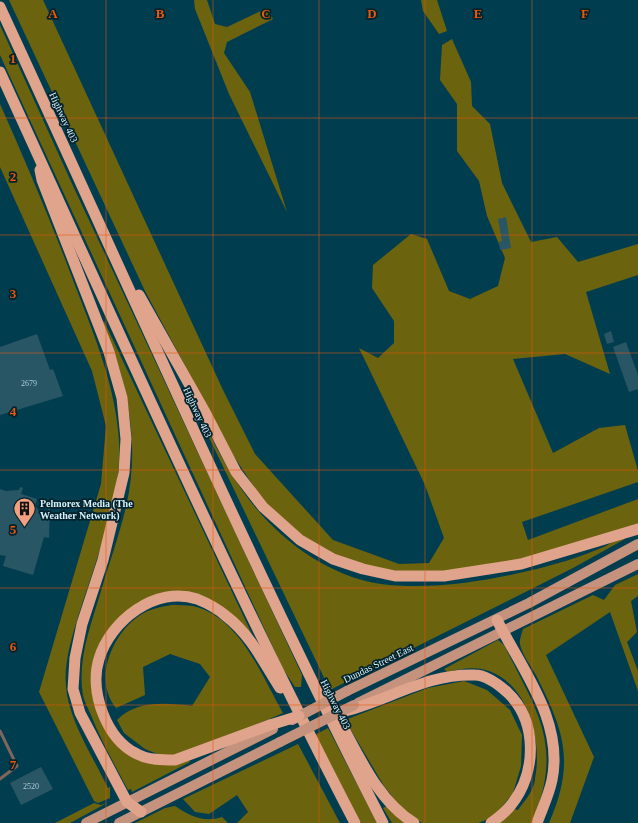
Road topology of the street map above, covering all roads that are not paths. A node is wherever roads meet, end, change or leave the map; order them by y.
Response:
1 (0, 6) edge
2 (0, 72) edge
3 (37, 152) junction
4 (117, 259) junction
5 (638, 529) edge
6 (638, 544) edge
7 (638, 564) edge
8 (497, 620) junction
9 (503, 631) junction
10 (315, 690) junction
11 (356, 706) junction
12 (340, 712) joint
13 (299, 716) joint
14 (271, 727) junction
15 (0, 731) edge
16 (308, 732) junction
17 (0, 779) edge
18 (127, 802) junction
19 (140, 812) junction
20 (86, 823) edge
21 (119, 823) edge
22 (355, 823) edge
23 (383, 823) edge
24 (414, 823) edge
25 (491, 823) edge
26 (537, 823) edge

1 - 4 highway, Highway 403
2 - 3 highway
3 - 16 highway
3 - 18 highway
4 - 5 highway
4 - 10 highway, Highway 403
6 - 8 main road, Dundas Street East
7 - 9 main road
8 - 9 highway
8 - 13 main road, Dundas Street East, bridge
9 - 11 main road
9 - 26 highway
10 - 23 highway, Highway 403
10 - 24 highway
11 - 12 highway, bridge
11 - 25 highway
12 - 19 main road, bridge
13 - 14 highway, bridge
14 - 16 highway
14 - 18 main road
15 - 17 lane
16 - 22 highway
18 - 19 highway
18 - 20 main road
19 - 21 main road

